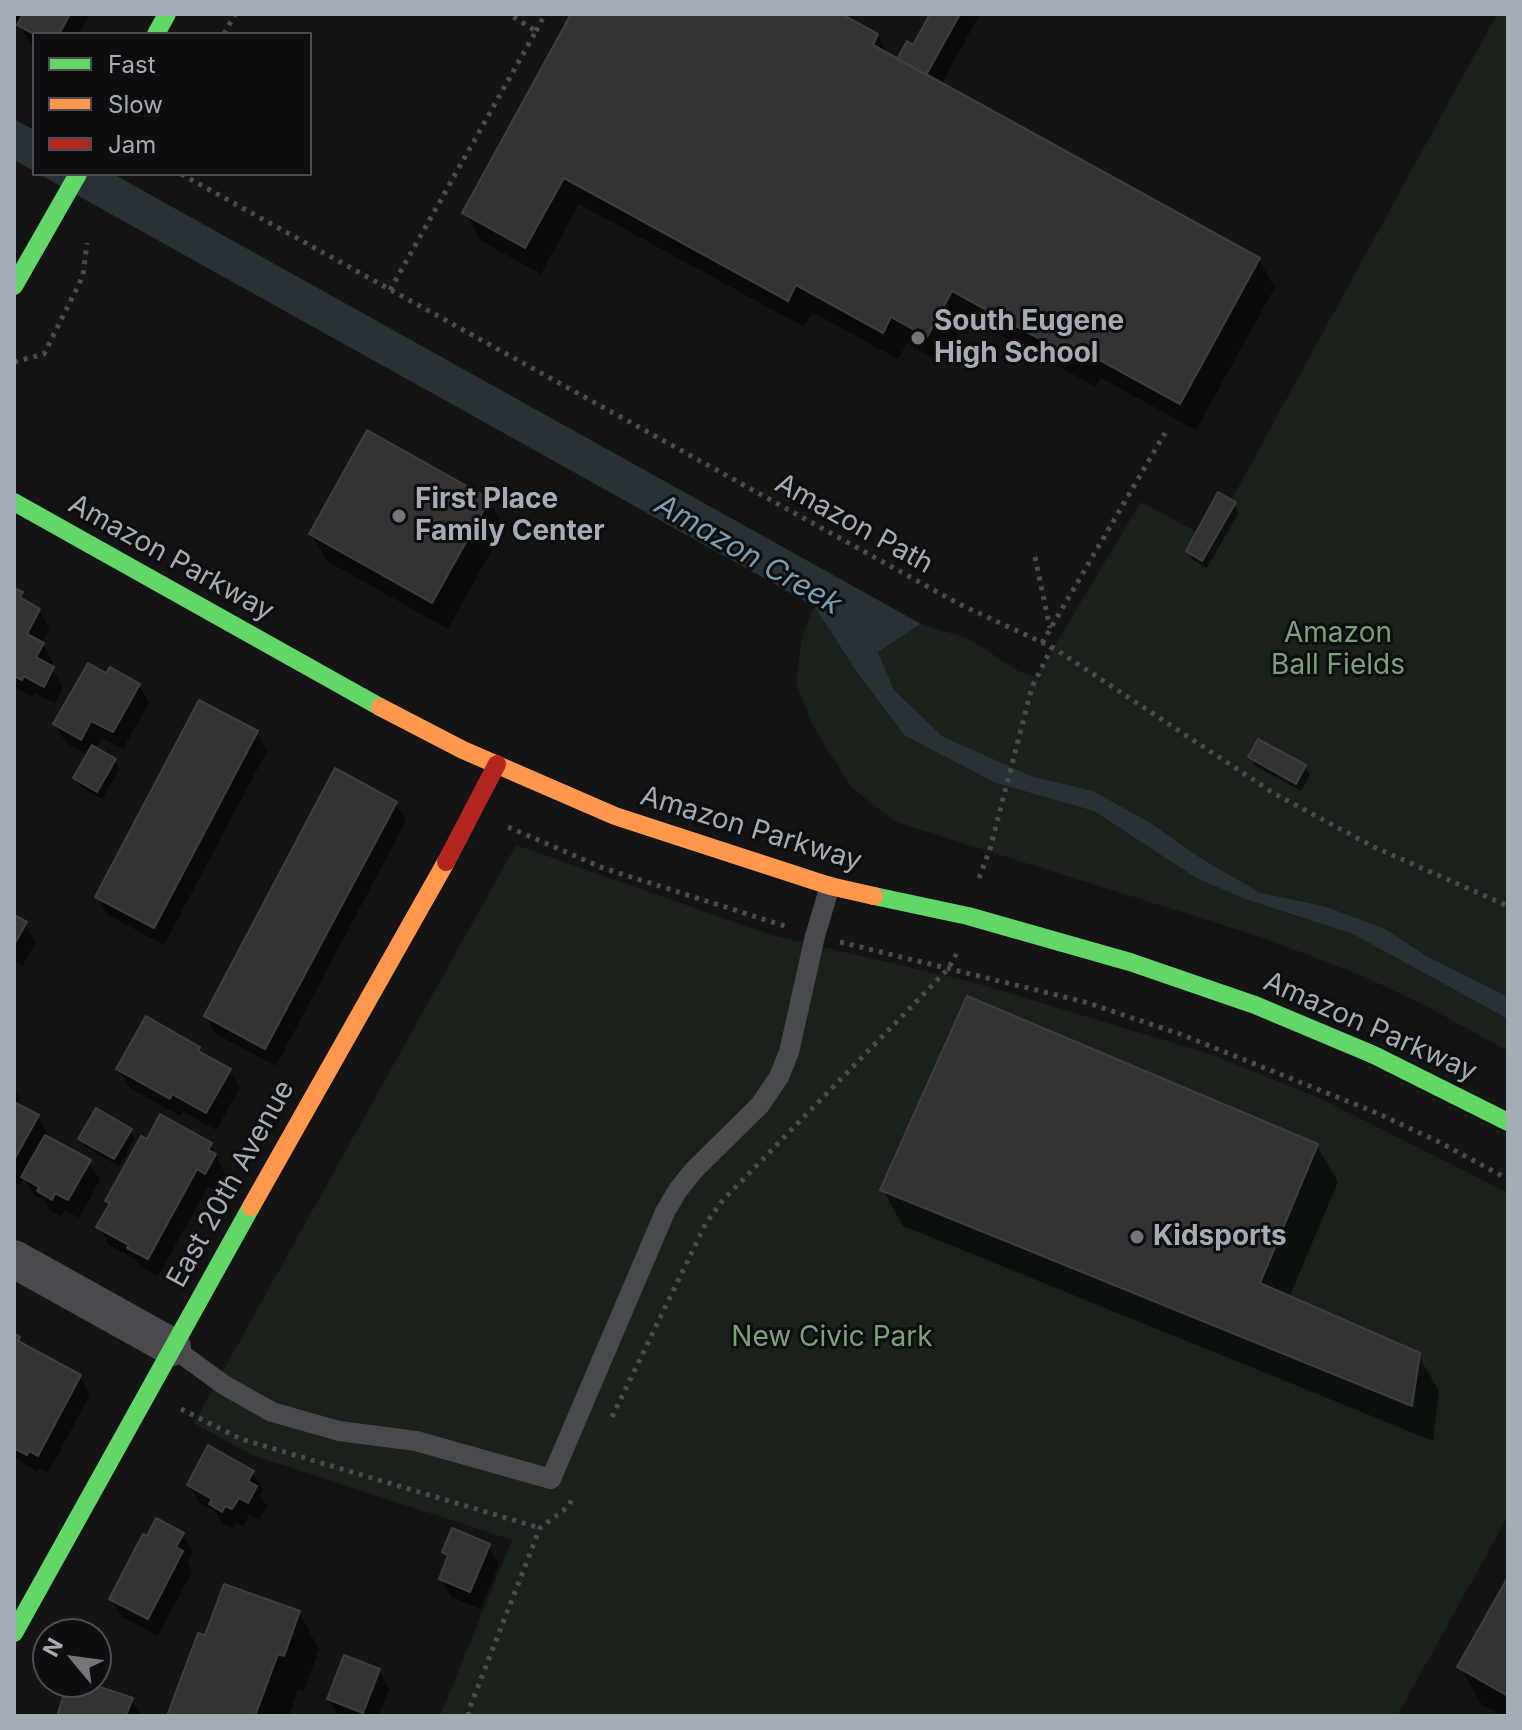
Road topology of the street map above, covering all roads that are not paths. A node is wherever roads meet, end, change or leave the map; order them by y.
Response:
1 (167, 14) edge
2 (157, 32) edge
3 (77, 176) edge
4 (14, 286) edge
5 (14, 502) edge
6 (497, 764) junction
7 (830, 886) junction
8 (1508, 1122) edge
9 (14, 1259) edge
10 (172, 1347) junction
11 (14, 1633) edge

1 - 2 main road
3 - 4 main road
5 - 6 main road, Amazon Parkway
6 - 7 main road, Amazon Parkway
6 - 10 main road, East 20th Avenue
7 - 8 main road, Amazon Parkway
7 - 10 lane
9 - 10 street
10 - 11 main road, East 20th Avenue

